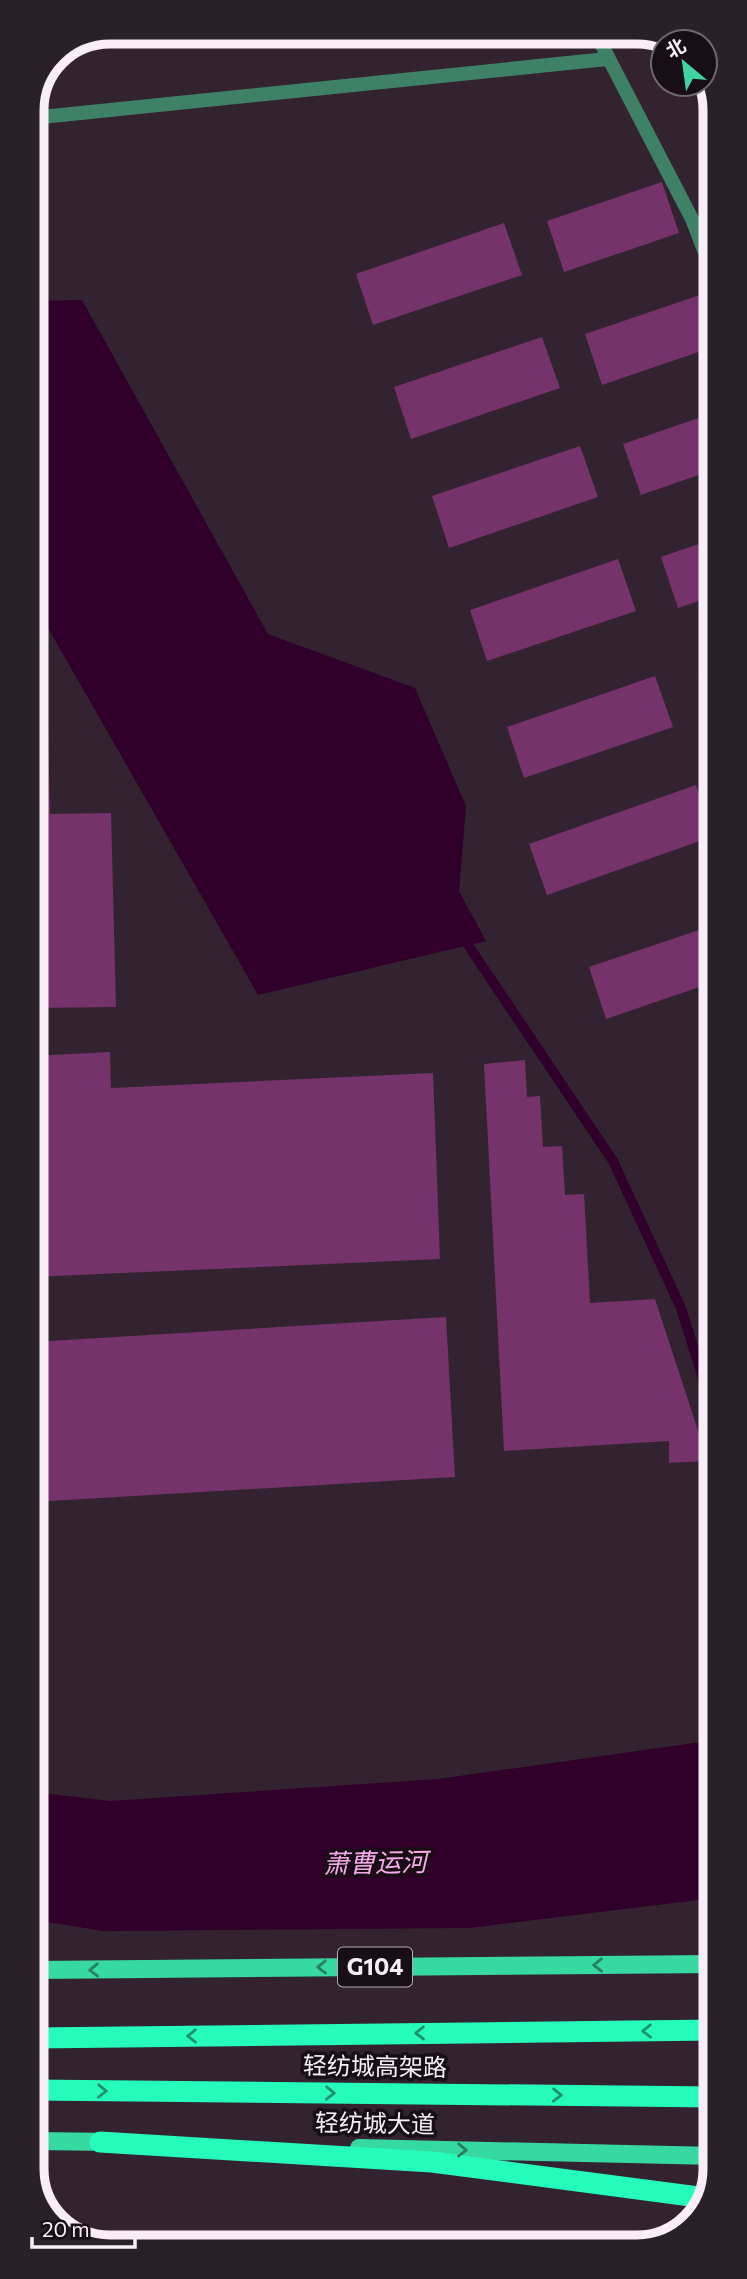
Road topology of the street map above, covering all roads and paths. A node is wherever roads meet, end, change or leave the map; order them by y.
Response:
1 (600, 44) edge
2 (607, 59) junction
3 (44, 117) edge
4 (703, 247) edge
5 (703, 1964) edge
6 (44, 1970) edge
7 (703, 2030) edge
8 (44, 2038) edge
9 (44, 2090) edge
10 (703, 2097) edge
11 (44, 2141) edge
12 (100, 2142) junction
13 (703, 2156) edge
14 (697, 2197) edge
15 (692, 2205) edge

1 - 2 street
2 - 3 street
2 - 4 street
5 -> 6 main road, G104
7 -> 8 highway, 轻纺城高架路
9 -> 10 highway, 轻纺城高架路
11 - 12 main road, 轻纺城大道
12 -> 13 main road, 轻纺城大道
12 - 14 highway
12 - 15 highway

